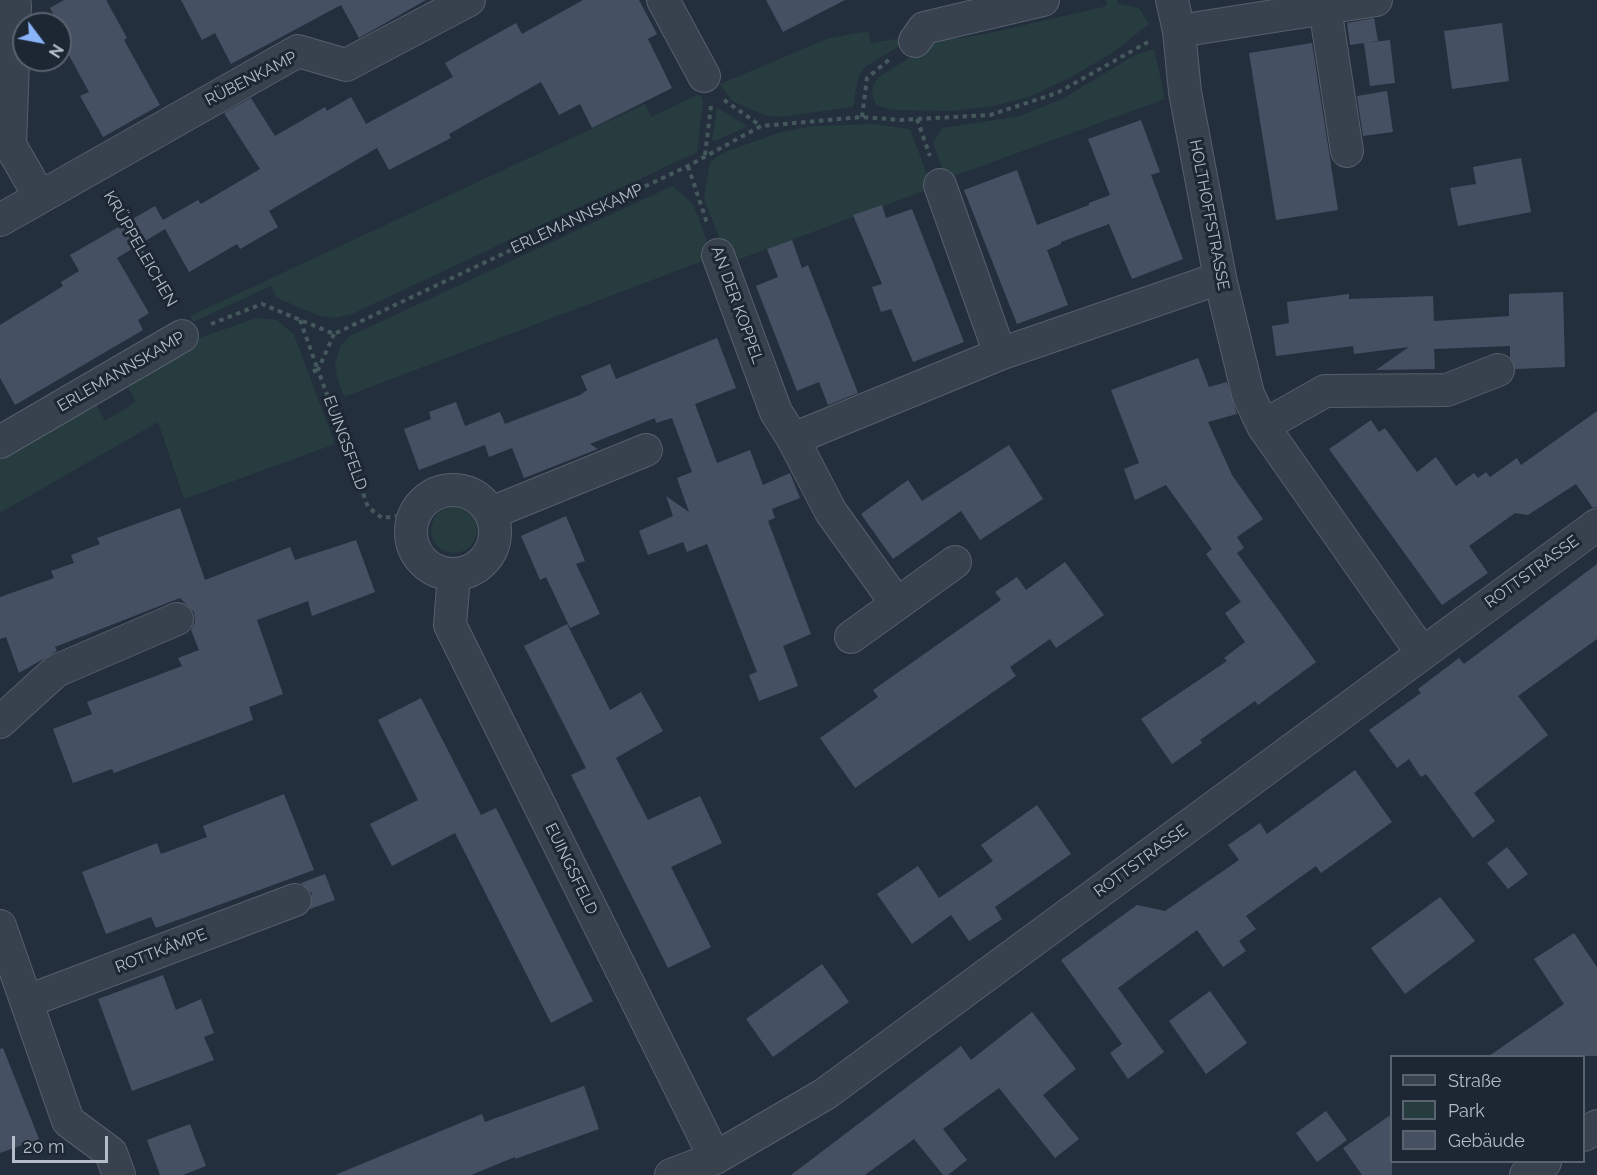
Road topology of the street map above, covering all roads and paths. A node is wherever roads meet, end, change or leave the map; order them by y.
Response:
1 (12, 0) edge
2 (469, 0) edge
3 (663, 0) edge
4 (1043, 0) edge
5 (1172, 0) edge
6 (1376, 0) edge
7 (1325, 9) junction
8 (1179, 31) junction
9 (915, 41) joint
10 (704, 76) junction
11 (862, 117) junction
12 (918, 119) junction
13 (761, 126) junction
14 (1347, 151) dead end
15 (705, 156) junction
16 (688, 166) junction
17 (92, 167) junction
18 (940, 185) joint
19 (40, 197) junction
20 (0, 220) edge
21 (718, 255) joint
22 (1220, 278) junction
23 (300, 319) junction
24 (185, 334) junction
25 (334, 334) junction
26 (1000, 354) junction
27 (318, 370) junction
28 (1498, 370) dead end
29 (310, 372) dead end
30 (1263, 426) junction
31 (793, 440) junction
32 (0, 442) edge
33 (646, 450) dead end
34 (491, 513) junction
35 (414, 514) junction
36 (1597, 525) edge
37 (955, 562) dead end
38 (454, 574) junction
39 (897, 604) junction
40 (177, 619) dead end
41 (851, 637) dead end
42 (1422, 653) junction
43 (0, 722) edge
44 (295, 900) dead end
45 (0, 926) edge
46 (28, 1001) junction
47 (715, 1158) junction
48 (1542, 1163) edge
49 (119, 1175) edge
50 (671, 1175) edge
51 (1526, 1175) edge

1 - 19 street
2 - 17 street, RÜBENKAMP
3 - 10 street
4 - 9 street
5 - 8 street, HOLTHOFFSTRASSE
6 - 7 street
7 - 8 street
7 - 14 street
8 - 12 path, ERLEMANNSKAMP
8 - 22 street, HOLTHOFFSTRASSE
9 - 11 path
10 - 13 path
10 - 15 path
11 - 12 path, ERLEMANNSKAMP
11 - 13 path, ERLEMANNSKAMP
12 - 18 path
13 - 15 path, ERLEMANNSKAMP
15 - 16 path, ERLEMANNSKAMP
16 - 21 path, AN DER KOPPEL
16 - 25 path, ERLEMANNSKAMP
17 - 19 street
17 - 24 path, KRÜPPELEICHEN
18 - 26 street
19 - 20 street
21 - 31 street, AN DER KOPPEL
22 - 26 street
22 - 30 street, HOLTHOFFSTRASSE
23 - 24 path, ERLEMANNSKAMP
23 - 25 path, ERLEMANNSKAMP
23 - 27 path, EUINGSFELD
24 - 32 street, ERLEMANNSKAMP
25 - 27 path
26 - 31 street
27 - 29 path
27 - 35 path, EUINGSFELD
28 - 30 street
30 - 42 street, HOLTHOFFSTRASSE
31 - 39 street, AN DER KOPPEL
33 - 34 street
34 - 35 street
34 - 38 street
35 - 38 street
36 - 42 street, ROTTSTRASSE
37 - 39 street
38 - 47 street, EUINGSFELD
39 - 41 street
40 - 43 street
42 - 47 street, ROTTSTRASSE
44 - 46 street, ROTTKÄMPE
45 - 46 street
46 - 49 street
47 - 50 street, ROTTSTRASSE
48 - 51 street

